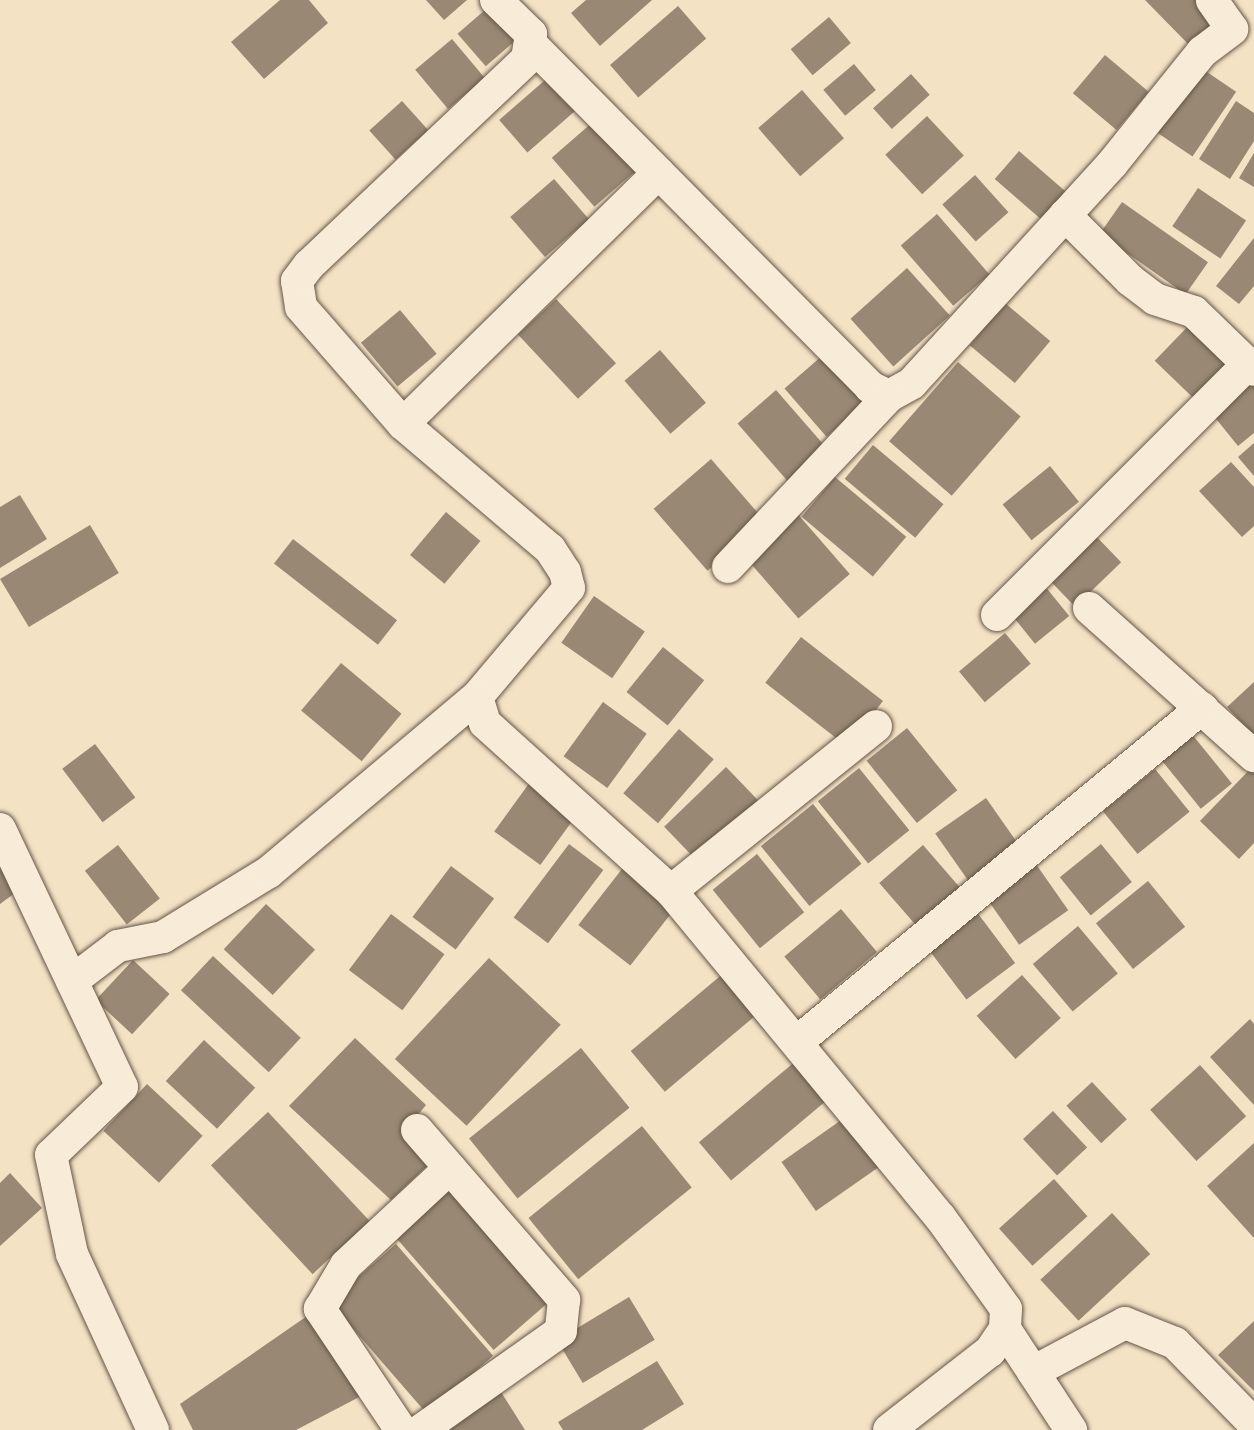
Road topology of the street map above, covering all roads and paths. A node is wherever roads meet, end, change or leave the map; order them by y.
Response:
1 (496, 0) edge
2 (1212, 0) edge
3 (531, 44) junction
4 (658, 173) junction
5 (1065, 215) junction
6 (1251, 367) edge
7 (889, 396) junction
8 (403, 424) junction
9 (728, 567) dead end
10 (1089, 608) dead end
11 (997, 615) dead end
12 (477, 697) junction
13 (1202, 708) junction
14 (876, 726) dead end
15 (1254, 756) edge
16 (0, 829) edge
17 (671, 891) junction
18 (72, 981) junction
19 (797, 1042) junction
20 (417, 1130) dead end
21 (450, 1168) junction
22 (1005, 1329) junction
23 (1033, 1372) junction
24 (1254, 1424) edge
25 (153, 1430) edge
26 (401, 1430) edge
27 (421, 1430) edge
28 (889, 1430) edge
29 (1071, 1430) edge

1 - 3 street
2 - 5 street
3 - 4 street
3 - 8 street
4 - 7 street
4 - 8 street
5 - 6 street
5 - 7 street
6 - 11 street
7 - 9 street
8 - 12 street
10 - 13 street
12 - 17 street
12 - 18 street
13 - 15 street
13 - 19 street
14 - 17 street
16 - 18 street
17 - 19 street
18 - 25 street
19 - 22 street
20 - 21 street
21 - 26 street
21 - 27 street
22 - 23 street
22 - 28 street
23 - 24 street
23 - 29 street

